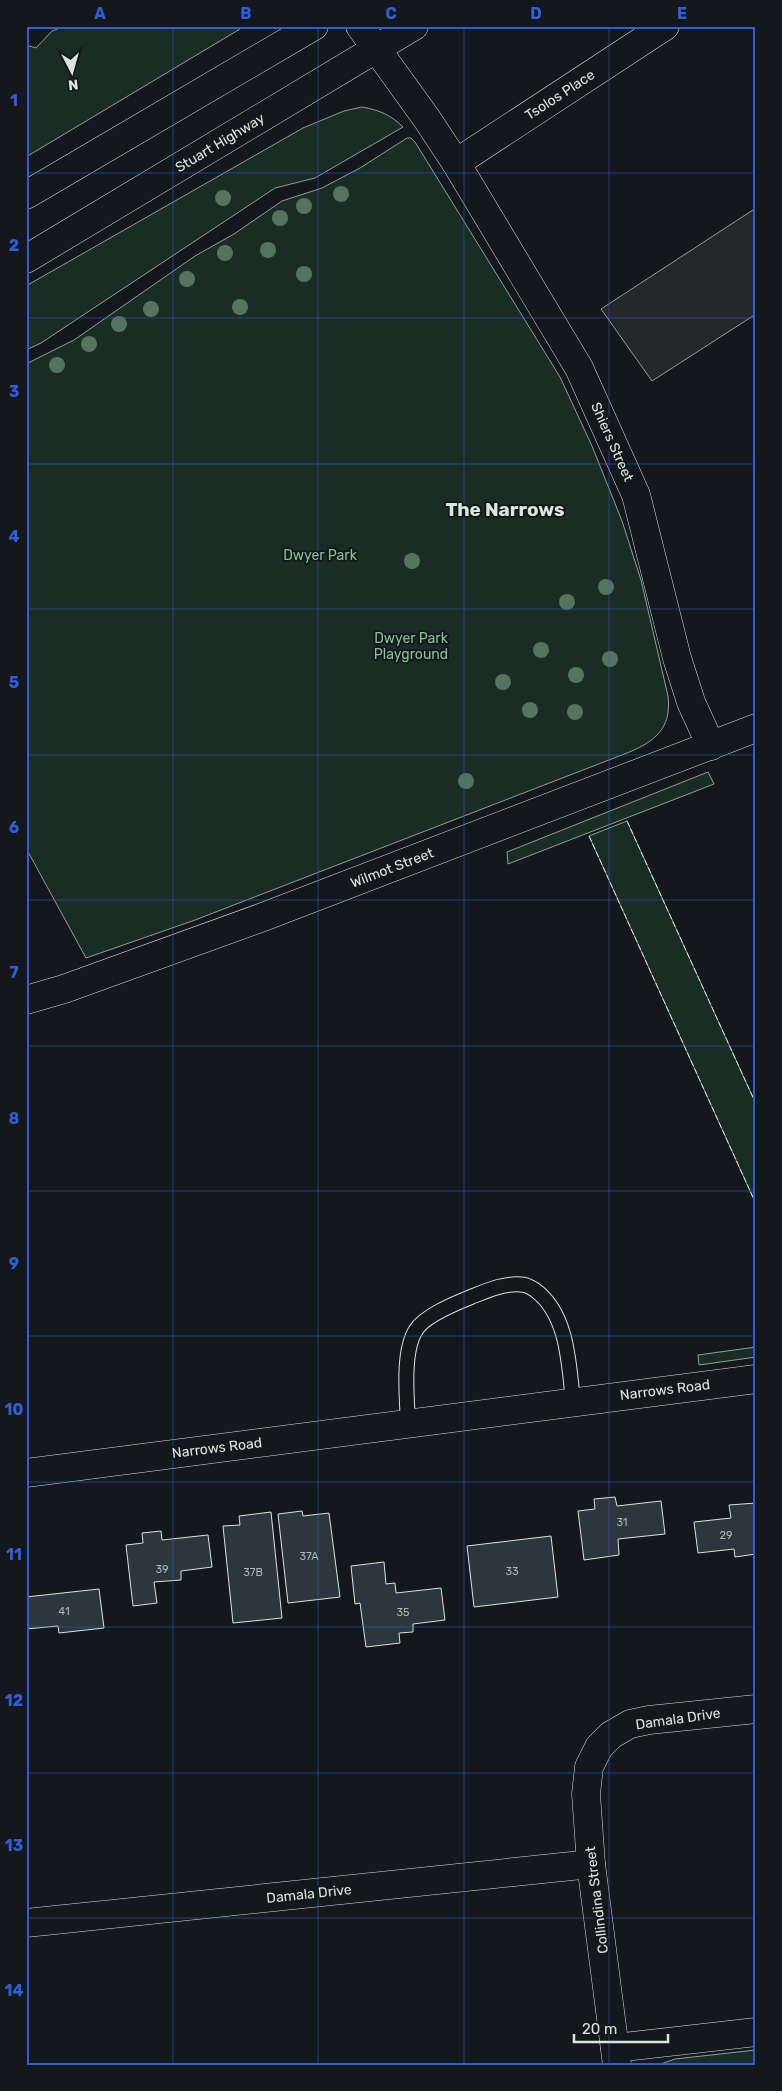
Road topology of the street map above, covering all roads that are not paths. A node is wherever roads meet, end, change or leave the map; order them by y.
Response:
1 (314, 26) edge
2 (360, 26) edge
3 (414, 26) edge
4 (664, 26) edge
5 (375, 50) junction
6 (456, 163) junction
7 (26, 195) edge
8 (26, 259) edge
9 (756, 728) edge
10 (711, 746) junction
11 (26, 1000) edge
12 (756, 1379) edge
13 (574, 1402) junction
14 (408, 1423) junction
15 (26, 1473) edge
16 (756, 1709) edge
17 (605, 1741) joint
18 (592, 1864) junction
19 (26, 1923) edge
20 (756, 2032) edge
21 (616, 2056) edge

1 - 7 main road
2 - 5 main road, Shiers Street
3 - 5 main road, Stuart Highway
4 - 6 main road, Tsolos Place
5 - 6 main road, Shiers Street
5 - 8 main road, Stuart Highway
6 - 10 main road, Shiers Street
9 - 10 main road, Wilmot Street
10 - 11 main road, Wilmot Street
12 - 13 main road, Narrows Road
13 - 14 main road, Narrows Road
13 - 14 lane
14 - 15 main road, Narrows Road
16 - 17 main road, Damala Drive
17 - 18 main road, Collindina Street
18 - 19 main road, Damala Drive
18 - 21 main road, Collindina Street
20 - 21 main road

